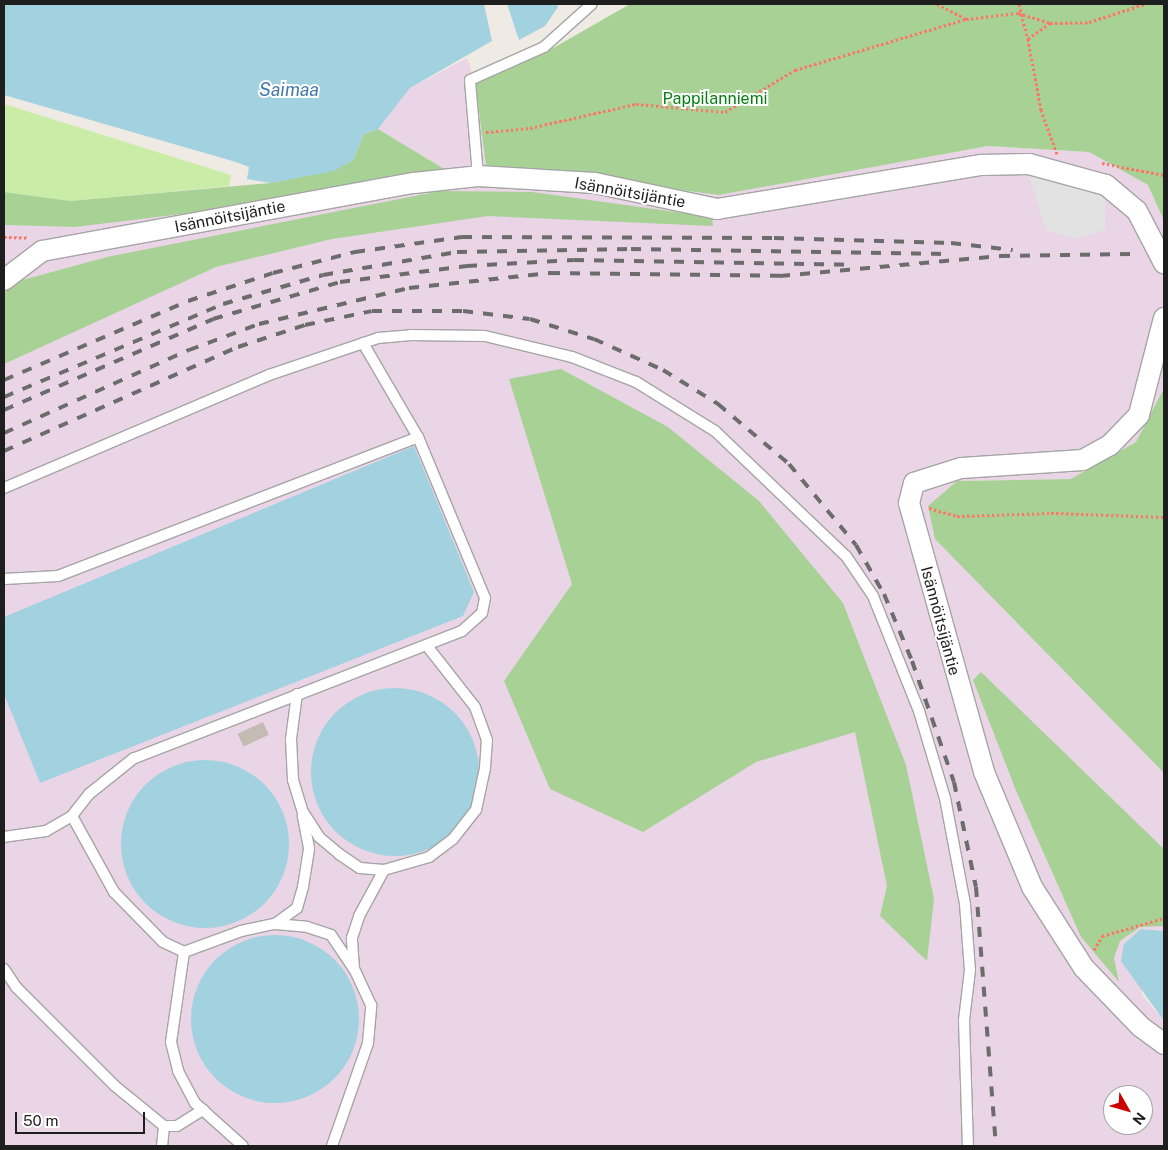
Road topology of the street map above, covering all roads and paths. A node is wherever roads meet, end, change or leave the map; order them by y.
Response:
1 (592, 4) edge
2 (937, 4) edge
3 (1019, 4) edge
4 (1145, 4) edge
5 (1018, 12) junction
6 (966, 19) junction
7 (1050, 23) junction
8 (1028, 39) junction
9 (472, 130) junction
10 (1053, 168) junction
11 (478, 176) junction
12 (1164, 263) edge
13 (4, 280) edge
14 (1164, 318) edge
15 (363, 343) junction
16 (418, 437) junction
17 (4, 488) edge
18 (909, 503) junction
19 (1164, 517) edge
20 (4, 579) edge
21 (427, 646) junction
22 (297, 694) junction
23 (303, 812) junction
24 (72, 816) junction
25 (4, 837) edge
26 (384, 870) junction
27 (1164, 918) edge
28 (275, 924) junction
29 (184, 952) junction
30 (1084, 968) junction
31 (4, 969) edge
32 (354, 969) junction
33 (1164, 1044) edge
34 (202, 1110) junction
35 (164, 1126) junction
36 (162, 1146) edge
37 (243, 1146) edge
38 (332, 1146) edge
39 (968, 1146) edge

1 - 9 lane
2 - 6 path
3 - 5 path
4 - 7 path
5 - 6 path
5 - 7 path
5 - 8 path
6 - 9 path
7 - 8 path
8 - 10 path
9 - 11 lane
10 - 11 street, Isännöitsijäntie
10 - 12 street, Isännöitsijäntie
11 - 13 street, Isännöitsijäntie
14 - 18 street
15 - 16 lane
15 - 17 lane
15 - 39 lane
16 - 20 lane
16 - 21 lane
18 - 19 path
18 - 30 street, Isännöitsijäntie
21 - 22 lane
21 - 26 lane
22 - 23 lane
22 - 24 lane
23 - 26 lane
23 - 28 lane
24 - 25 lane
24 - 29 lane
26 - 32 lane
27 - 30 path
28 - 29 lane
28 - 32 lane
29 - 34 lane
30 - 33 street, Isännöitsijäntie
31 - 35 lane
32 - 38 lane
34 - 35 lane
34 - 37 lane
35 - 36 lane

